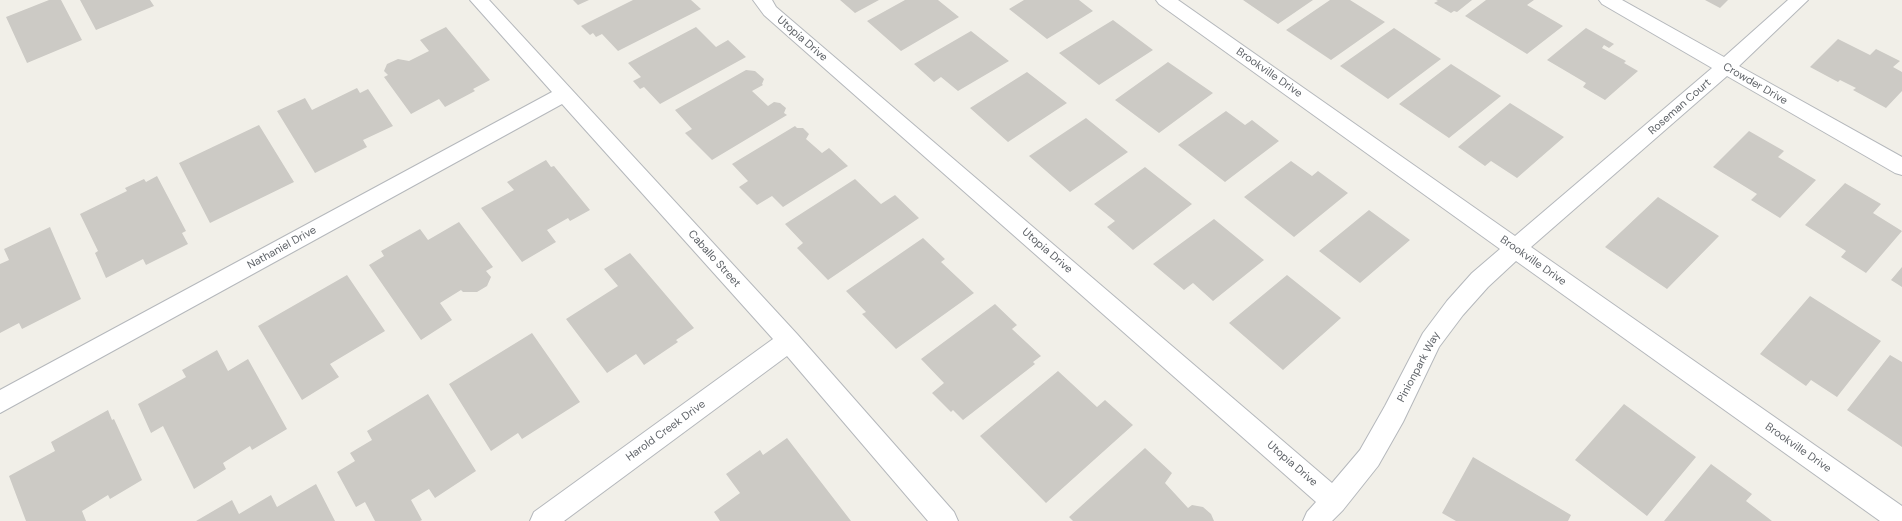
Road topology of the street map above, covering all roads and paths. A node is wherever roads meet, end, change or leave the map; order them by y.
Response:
1 (479, 0) edge
2 (762, 0) edge
3 (1165, 0) edge
4 (1608, 0) edge
5 (1799, 0) edge
6 (1725, 67) junction
7 (564, 94) junction
8 (1631, 149) joint
9 (1902, 167) edge
10 (1516, 248) junction
11 (790, 342) junction
12 (0, 402) edge
13 (1334, 501) junction
14 (542, 521) edge
15 (945, 521) edge
16 (1316, 521) edge
17 (1901, 521) edge

1 - 7 street, Caballo Street
2 - 13 street, Utopia Drive
3 - 10 street, Brookville Drive
4 - 6 street, Crowder Drive
5 - 6 street, Roseman Court
6 - 8 street, Roseman Court
6 - 9 street, Crowder Drive
7 - 11 street, Caballo Street
7 - 12 street, Nathaniel Drive
8 - 10 street, Pinionpark Way
10 - 13 street, Pinionpark Way
10 - 17 street, Brookville Drive
11 - 14 street, Harold Creek Drive
11 - 15 street, Caballo Street
13 - 16 street, Pinionpark Way

